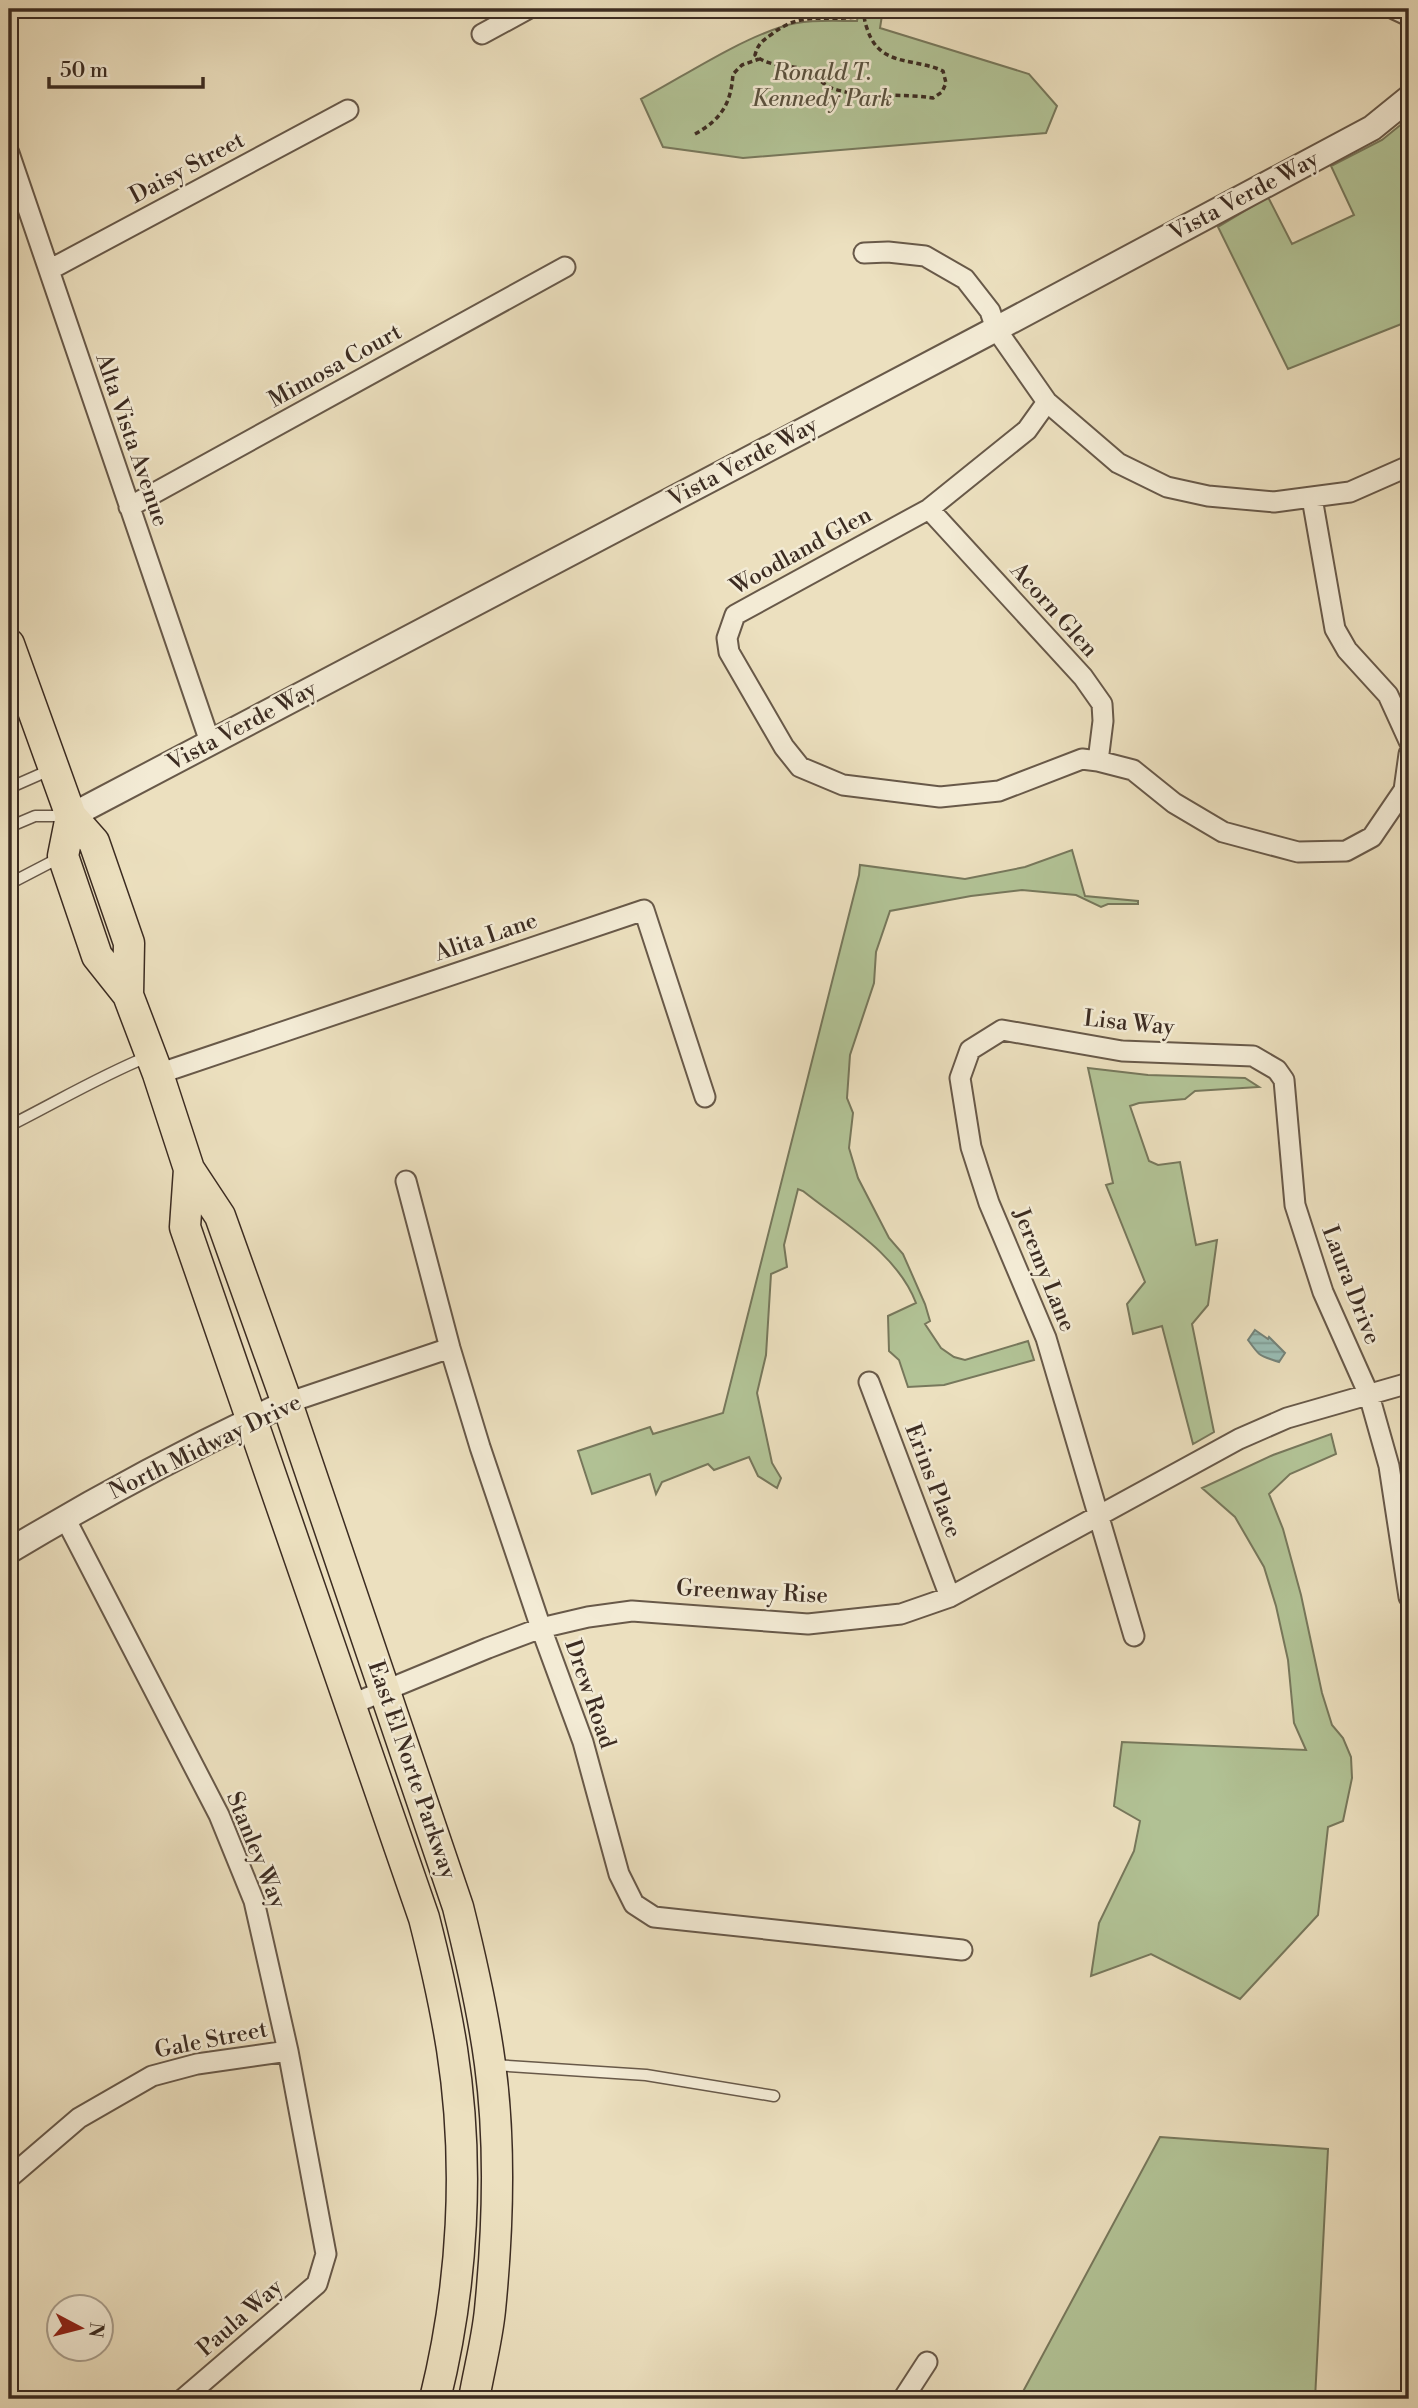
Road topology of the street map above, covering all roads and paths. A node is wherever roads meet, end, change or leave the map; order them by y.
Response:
1 (528, 9) edge
2 (864, 9) edge
3 (1394, 9) edge
4 (863, 16) junction
5 (1409, 16) edge
6 (482, 34) dead end
7 (759, 59) junction
8 (1409, 98) edge
9 (348, 110) dead end
10 (695, 134) dead end
11 (9, 153) edge
12 (864, 253) dead end
13 (565, 267) dead end
14 (49, 270) junction
15 (996, 329) junction
16 (1047, 402) junction
17 (1409, 466) edge
18 (1312, 498) junction
19 (129, 507) junction
20 (929, 509) junction
21 (9, 644) edge
22 (1409, 741) edge
23 (210, 743) junction
24 (1409, 754) edge
25 (1098, 761) junction
26 (54, 768) junction
27 (9, 788) edge
28 (71, 816) junction
29 (9, 827) edge
30 (63, 856) junction
31 (9, 884) edge
32 (128, 995) junction
33 (978, 1045) joint
34 (154, 1065) junction
35 (1278, 1070) joint
36 (705, 1097) dead end
37 (9, 1126) edge
38 (189, 1169) junction
39 (406, 1181) dead end
40 (450, 1348) junction
41 (869, 1382) dead end
42 (1409, 1383) edge
43 (1369, 1395) junction
44 (287, 1403) junction
45 (251, 1419) junction
46 (1101, 1517) junction
47 (65, 1518) junction
48 (9, 1551) edge
49 (950, 1597) junction
50 (1409, 1597) edge
51 (541, 1628) junction
52 (1135, 1636) dead end
53 (385, 1691) junction
54 (350, 1705) junction
55 (962, 1950) dead end
56 (288, 2051) junction
57 (490, 2065) junction
58 (774, 2096) dead end
59 (9, 2178) edge
60 (323, 2269) joint
61 (927, 2362) dead end
62 (183, 2399) edge
63 (435, 2399) edge
64 (474, 2399) edge
65 (903, 2399) edge

1 - 6 street
2 - 4 path
3 - 5 street
4 - 7 path
4 - 7 path
7 - 10 path
8 - 15 street, Vista Verde Way
9 - 14 street, Daisy Street
11 - 14 street, Alta Vista Avenue
12 - 15 street
13 - 19 street, Mimosa Court
14 - 19 street, Alta Vista Avenue
15 - 16 street
15 - 23 street, Vista Verde Way
16 - 18 street
16 - 20 street, Woodland Glen
17 - 18 street
18 - 22 street
19 - 23 street, Alta Vista Avenue
20 - 25 street, Acorn Glen
20 - 25 street, Woodland Glen
21 - 26 main road, East El Norte Parkway
23 - 28 street, Vista Verde Way
24 - 25 street, Woodland Glen
26 - 27 lane
26 - 28 main road, East El Norte Parkway
28 - 29 lane
28 - 30 main road
28 - 32 main road, East El Norte Parkway
30 - 31 lane
30 - 32 main road, East El Norte Parkway
32 - 34 main road, East El Norte Parkway
33 - 35 street, Lisa Way
33 - 46 street, Jeremy Lane
34 - 36 street, Alita Lane
34 - 37 lane
34 - 38 main road, East El Norte Parkway
35 - 43 street, Laura Drive
38 - 44 main road, East El Norte Parkway
38 - 45 main road, East El Norte Parkway
39 - 40 street, Drew Road
40 - 44 street, North Midway Drive
40 - 51 street, Drew Road
41 - 49 street, Erins Place
42 - 43 street, Greenway Rise
43 - 46 street, Greenway Rise
43 - 50 street, Laura Drive
44 - 45 street, North Midway Drive
44 - 53 main road, East El Norte Parkway
45 - 47 street, North Midway Drive
45 - 54 main road, East El Norte Parkway
46 - 49 street, Greenway Rise
46 - 52 street, Jeremy Lane
47 - 48 street, North Midway Drive
47 - 56 street, Stanley Way
49 - 51 street, Greenway Rise
51 - 53 street, Greenway Rise
51 - 55 street, Drew Road
53 - 54 street, Greenway Rise
53 - 57 main road, East El Norte Parkway
54 - 63 main road, East El Norte Parkway
56 - 59 street, Gale Street
56 - 60 street, Stanley Way
57 - 58 lane
57 - 64 main road, East El Norte Parkway
60 - 62 street, Paula Way
61 - 65 street

